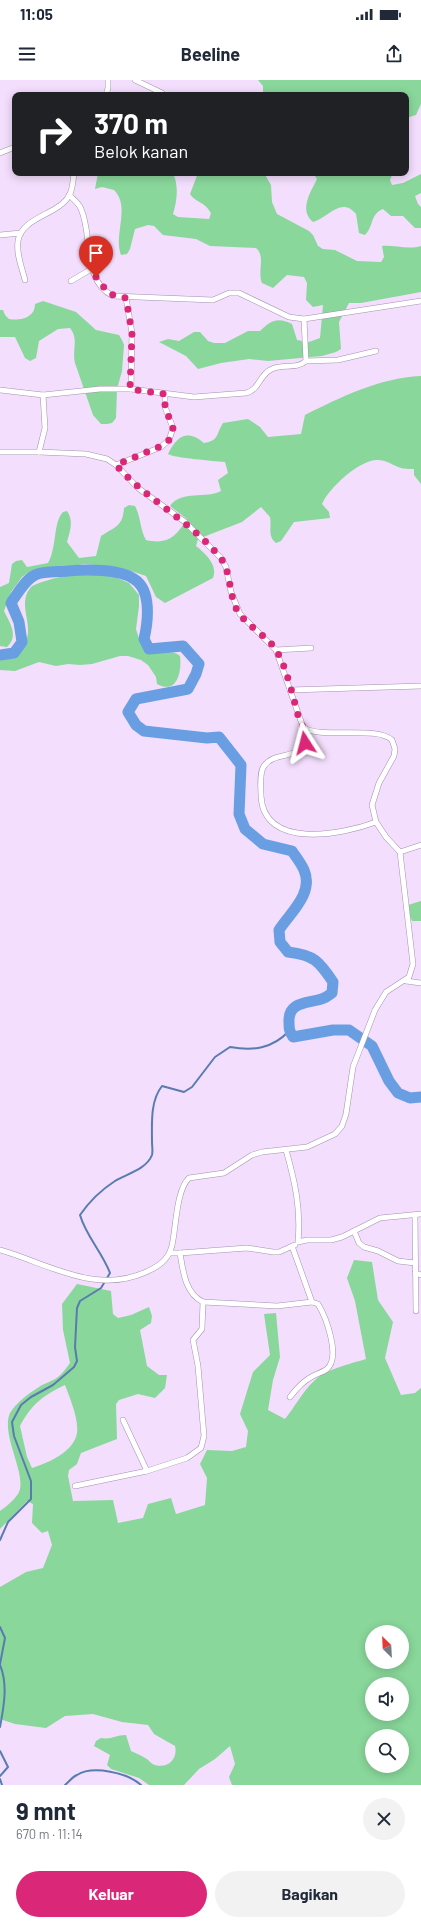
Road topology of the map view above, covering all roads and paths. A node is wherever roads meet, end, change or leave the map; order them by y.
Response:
1 (108, 80) edge
2 (135, 80) edge
3 (107, 92) edge
4 (160, 92) edge
5 (12, 149) edge
6 (0, 153) edge
7 (74, 176) edge
8 (69, 195) junction
9 (21, 233) junction
10 (0, 236) edge
11 (93, 268) junction
12 (25, 280) dead end
13 (71, 281) dead end
14 (126, 298) junction
15 (421, 300) edge
16 (304, 319) junction
17 (376, 351) dead end
18 (306, 361) junction
19 (130, 389) junction
20 (0, 390) edge
21 (43, 394) junction
22 (165, 394) junction
23 (0, 452) edge
24 (39, 452) junction
25 (116, 465) junction
26 (311, 648) dead end
27 (276, 650) junction
28 (421, 686) edge
29 (290, 690) junction
30 (308, 731) junction
31 (376, 822) junction
32 (421, 845) edge
33 (400, 852) junction
34 (406, 981) junction
35 (421, 983) edge
36 (286, 1150) junction
37 (418, 1215) edge
38 (354, 1232) junction
39 (298, 1242) junction
40 (292, 1246) junction
41 (0, 1250) edge
42 (171, 1253) junction
43 (180, 1253) junction
44 (415, 1263) junction
45 (415, 1273) junction
46 (421, 1275) edge
47 (203, 1302) junction
48 (312, 1302) junction
49 (416, 1312) dead end
50 (290, 1397) dead end
51 (122, 1420) dead end
52 (147, 1471) junction
53 (75, 1486) dead end

1 - 3 street
2 - 4 street
5 - 6 street
7 - 8 street
8 - 9 street
8 - 11 street
9 - 10 street
9 - 12 street
11 - 13 street
11 - 14 street
14 - 16 street
14 - 19 street
15 - 16 street
16 - 18 street
17 - 18 street
18 - 22 street
19 - 21 street
19 - 22 street
20 - 21 street
21 - 24 street
22 - 25 street
23 - 24 street
24 - 25 street
25 - 27 street
26 - 27 street
27 - 29 street
28 - 29 street
29 - 30 street
30 - 31 street
30 - 31 street
31 - 33 street
32 - 33 street
33 - 34 street
34 - 35 street
34 - 36 street
36 - 39 street
36 - 42 street
37 - 38 street
37 - 44 street
38 - 39 street
38 - 44 street
39 - 40 street
40 - 43 street
40 - 48 street
41 - 42 street
42 - 43 street
43 - 47 street
44 - 45 street
45 - 46 street
45 - 49 street
47 - 48 street
47 - 52 street
48 - 50 street
51 - 52 street
52 - 53 street

